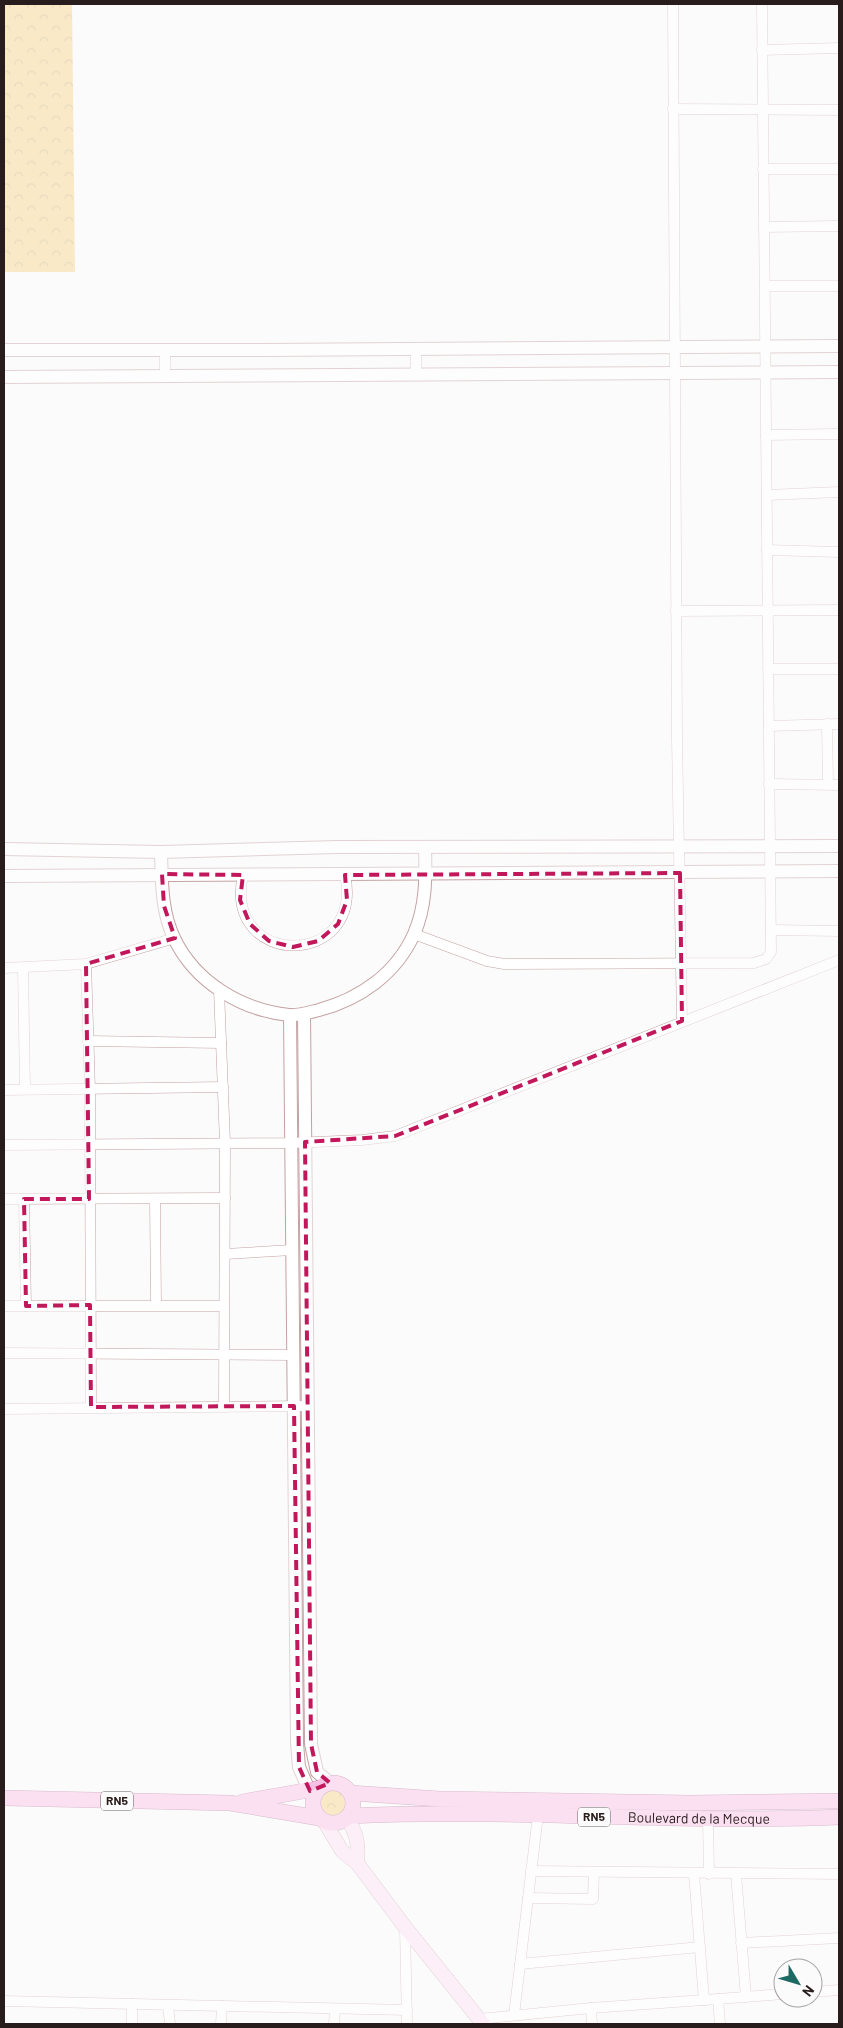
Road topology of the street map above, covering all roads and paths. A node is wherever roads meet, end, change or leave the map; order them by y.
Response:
1 (673, 4) edge
2 (762, 4) edge
3 (839, 48) edge
4 (762, 50) junction
5 (673, 109) junction
6 (763, 110) junction
7 (839, 110) edge
8 (763, 168) junction
9 (839, 169) edge
10 (839, 226) edge
11 (764, 227) junction
12 (764, 286) junction
13 (839, 286) edge
14 (765, 346) junction
15 (839, 346) edge
16 (675, 347) junction
17 (416, 349) junction
18 (4, 350) edge
19 (165, 350) junction
20 (839, 372) edge
21 (675, 373) junction
22 (765, 373) junction
23 (416, 375) junction
24 (165, 376) junction
25 (4, 377) edge
26 (839, 434) edge
27 (766, 435) junction
28 (839, 492) edge
29 (766, 495) junction
30 (767, 550) junction
31 (839, 552) edge
32 (768, 609) junction
33 (839, 610) edge
34 (676, 611) junction
35 (768, 669) junction
36 (839, 669) edge
37 (827, 724) junction
38 (839, 724) edge
39 (769, 726) junction
40 (769, 784) junction
41 (828, 784) junction
42 (839, 784) edge
43 (679, 846) junction
44 (770, 846) junction
45 (839, 846) edge
46 (425, 848) junction
47 (4, 849) edge
48 (161, 852) junction
49 (839, 871) edge
50 (770, 872) junction
51 (680, 873) junction
52 (162, 874) junction
53 (426, 874) junction
54 (243, 875) junction
55 (345, 875) junction
56 (4, 876) edge
57 (771, 930) junction
58 (839, 931) edge
59 (414, 934) junction
60 (174, 938) junction
61 (839, 960) edge
62 (681, 963) junction
63 (86, 964) junction
64 (4, 968) edge
65 (23, 968) junction
66 (219, 990) junction
67 (304, 1014) junction
68 (290, 1015) junction
69 (682, 1021) junction
70 (88, 1041) junction
71 (221, 1043) junction
72 (223, 1087) junction
73 (25, 1089) junction
74 (4, 1090) edge
75 (90, 1090) junction
76 (305, 1142) junction
77 (225, 1143) junction
78 (292, 1143) junction
79 (4, 1145) edge
80 (90, 1145) junction
81 (225, 1198) junction
82 (4, 1199) edge
83 (24, 1199) junction
84 (89, 1199) junction
85 (155, 1199) junction
86 (292, 1250) junction
87 (224, 1254) junction
88 (90, 1305) junction
89 (156, 1305) junction
90 (4, 1306) edge
91 (26, 1306) junction
92 (224, 1306) junction
93 (4, 1353) edge
94 (90, 1353) junction
95 (224, 1354) junction
96 (293, 1355) junction
97 (294, 1406) junction
98 (308, 1406) junction
99 (91, 1407) junction
100 (224, 1407) junction
101 (4, 1409) edge
102 (318, 1790) junction
103 (351, 1793) junction
104 (4, 1798) edge
105 (839, 1801) edge
106 (230, 1803) junction
107 (538, 1816) junction
108 (348, 1817) junction
109 (839, 1817) edge
110 (708, 1819) junction
111 (322, 1820) junction
112 (357, 1863) junction
113 (531, 1871) junction
114 (594, 1872) junction
115 (694, 1874) junction
116 (710, 1874) junction
117 (736, 1874) junction
118 (839, 1874) edge
119 (528, 1898) junction
120 (404, 1927) junction
121 (839, 1938) edge
122 (741, 1943) junction
123 (700, 1946) junction
124 (520, 1964) junction
125 (839, 1990) edge
126 (823, 1991) edge
127 (773, 1995) edge
128 (746, 1997) junction
129 (718, 1999) junction
130 (704, 2000) junction
131 (4, 2001) edge
132 (132, 2004) junction
133 (168, 2005) junction
134 (222, 2006) junction
135 (591, 2008) junction
136 (335, 2009) junction
137 (407, 2010) junction
138 (513, 2019) edge
139 (481, 2022) edge
140 (132, 2024) edge
141 (170, 2024) edge
142 (221, 2024) edge
143 (334, 2024) edge
144 (407, 2024) edge
145 (592, 2024) edge
146 (720, 2024) edge

1 - 5 street
2 - 4 street
3 - 4 street
4 - 6 street
5 - 6 street
5 - 16 street
6 - 7 street
6 - 8 street
8 - 9 street
8 - 11 street
10 - 11 street
11 - 12 street
12 - 13 street
12 - 14 street
14 - 15 street
14 - 16 street
14 - 22 street
16 - 17 street
16 - 21 street
17 - 19 street
17 - 23 street
18 - 19 street
19 - 24 street
20 - 22 street
21 - 22 street
21 - 23 street
21 - 34 street
22 - 27 street
23 - 24 street
24 - 25 street
26 - 27 street
27 - 29 street
28 - 29 street
29 - 30 street
30 - 31 street
30 - 32 street
32 - 33 street
32 - 34 street
32 - 35 street
34 - 43 street
35 - 36 street
35 - 39 street
37 - 38 street
37 - 39 street
37 - 41 street
39 - 40 street
40 - 41 street
40 - 44 street
41 - 42 street
43 - 44 street
43 - 46 street
43 - 51 street
44 - 45 street
44 - 50 street
46 - 48 street
46 - 53 street
47 - 48 street
48 - 52 street
49 - 50 street
50 - 51 street
50 - 57 street
51 - 53 street
51 - 62 street
52 - 54 street
52 - 56 street
52 - 60 street
53 - 55 street
53 - 59 street
54 - 55 street
54 - 55 street
57 - 58 street
57 - 62 street
59 - 62 street
59 - 67 street
60 - 63 street
60 - 66 street
61 - 69 street
62 - 69 street
63 - 65 street
63 - 70 street
64 - 65 street
65 - 73 street
66 - 68 street
66 - 71 street
67 - 68 street
67 - 76 street
68 - 78 street
69 - 76 street
70 - 71 street
70 - 75 street
71 - 72 street
72 - 75 street
72 - 77 street
73 - 74 street
73 - 75 street
75 - 80 street
76 - 78 street
76 - 98 street
77 - 78 street
77 - 80 street
77 - 81 street
78 - 86 street
79 - 80 street
80 - 84 street
81 - 85 street
81 - 87 street
82 - 83 street
83 - 84 street
83 - 91 street
84 - 85 street
84 - 88 street
85 - 89 street
86 - 87 street
86 - 96 street
87 - 92 street
88 - 89 street
88 - 91 street
88 - 94 street
89 - 92 street
90 - 91 street
92 - 95 street
93 - 94 street
94 - 95 street
94 - 99 street
95 - 96 street
95 - 100 street
96 - 97 street
97 - 98 street
97 - 100 street
97 - 102 street
98 - 102 street
99 - 100 street
99 - 101 street
102 - 103 main road, Boulevard de la Mecque / RN5
102 - 106 main road, RN5
102 - 111 main road
103 - 105 main road, Boulevard de la Mecque / RN5
103 - 108 main road
104 - 106 main road, RN5
106 - 111 main road, Boulevard de la Mecque / RN5
107 - 108 main road, Boulevard de la Mecque / RN5
107 - 110 main road, Boulevard de la Mecque / RN5
107 - 113 street
108 - 111 main road, Boulevard de la Mecque / RN5
108 - 112 main road
109 - 110 main road, Boulevard de la Mecque / RN5
110 - 116 street
111 - 112 main road
112 - 120 main road
113 - 114 street
113 - 119 street
114 - 115 street
114 - 119 street
115 - 116 street
115 - 123 street
116 - 117 street
117 - 118 street
117 - 122 street
119 - 124 street
120 - 137 street
120 - 139 main road
121 - 122 street
122 - 128 street
123 - 124 street
123 - 130 street
124 - 138 street
125 - 126 street
127 - 128 street
128 - 129 street
129 - 130 street
129 - 146 street
130 - 135 street
131 - 132 street
132 - 133 street
132 - 140 street
133 - 134 street
133 - 141 street
134 - 136 street
134 - 142 street
135 - 138 street
135 - 145 street
136 - 137 street
136 - 143 street
137 - 144 street
138 - 139 street

